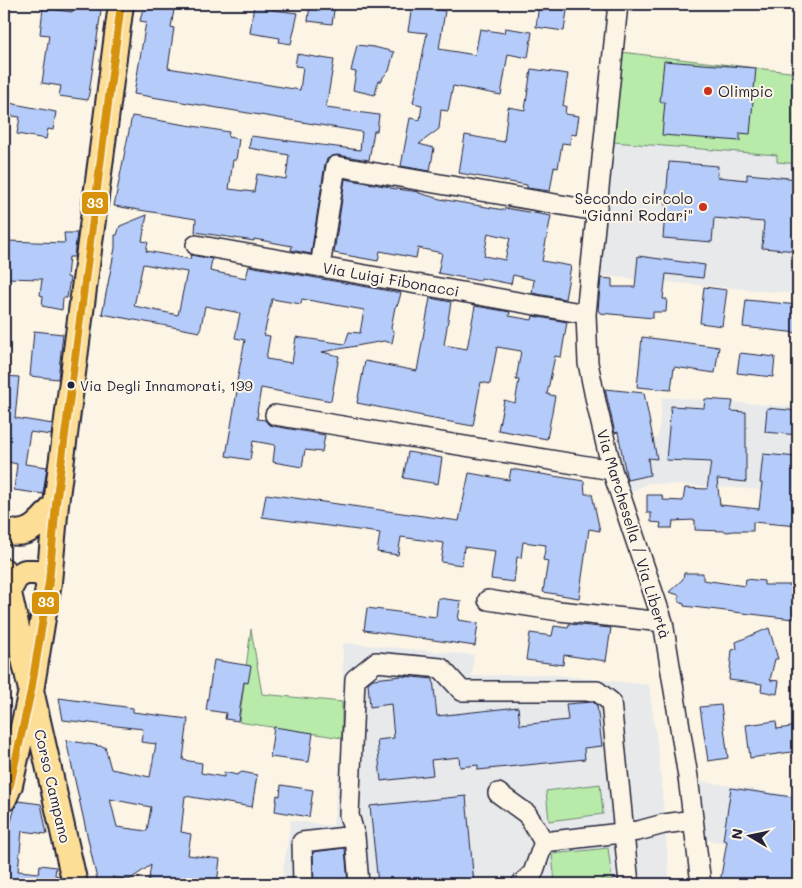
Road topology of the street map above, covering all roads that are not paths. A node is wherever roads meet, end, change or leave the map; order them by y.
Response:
1 (121, 4) edge
2 (618, 4) edge
3 (596, 211) junction
4 (196, 245) dead end
5 (320, 267) junction
6 (586, 314) junction
7 (275, 415) dead end
8 (612, 470) junction
9 (56, 504) junction
10 (4, 530) edge
11 (6, 581) edge
12 (49, 582) junction
13 (488, 600) dead end
14 (663, 622) junction
15 (31, 691) junction
16 (47, 762) junction
17 (7, 792) edge
18 (498, 794) dead end
19 (693, 820) junction
20 (625, 833) junction
21 (355, 836) junction
22 (544, 842) junction
23 (75, 884) edge
24 (303, 884) edge
25 (359, 884) edge
26 (521, 884) edge
27 (629, 884) edge
28 (701, 884) edge

1 - 9 main road
2 - 3 street, Via Marchesella / Via Libertà
3 - 5 street
3 - 6 street, Via Marchesella / Via Libertà
4 - 5 street, Via Luigi Fibonacci
5 - 6 street, Via Luigi Fibonacci
6 - 8 street, Via Marchesella / Via Libertà
7 - 8 street
8 - 14 street, Via Marchesella / Via Libertà
9 - 10 main road
9 - 12 main road
11 - 12 main road
11 - 15 main road, Corso Campano
12 - 15 main road
13 - 14 street
14 - 19 street, Via Marchesella / Via Libertà
15 - 16 main road, Corso Campano
15 - 17 main road
16 - 17 main road
16 - 23 main road, Corso Campano
18 - 22 street
19 - 20 street
19 - 28 street, Via Marchesella / Via Libertà
20 - 21 street
20 - 22 street
20 - 27 street
21 - 24 street
21 - 25 street
22 - 26 street

